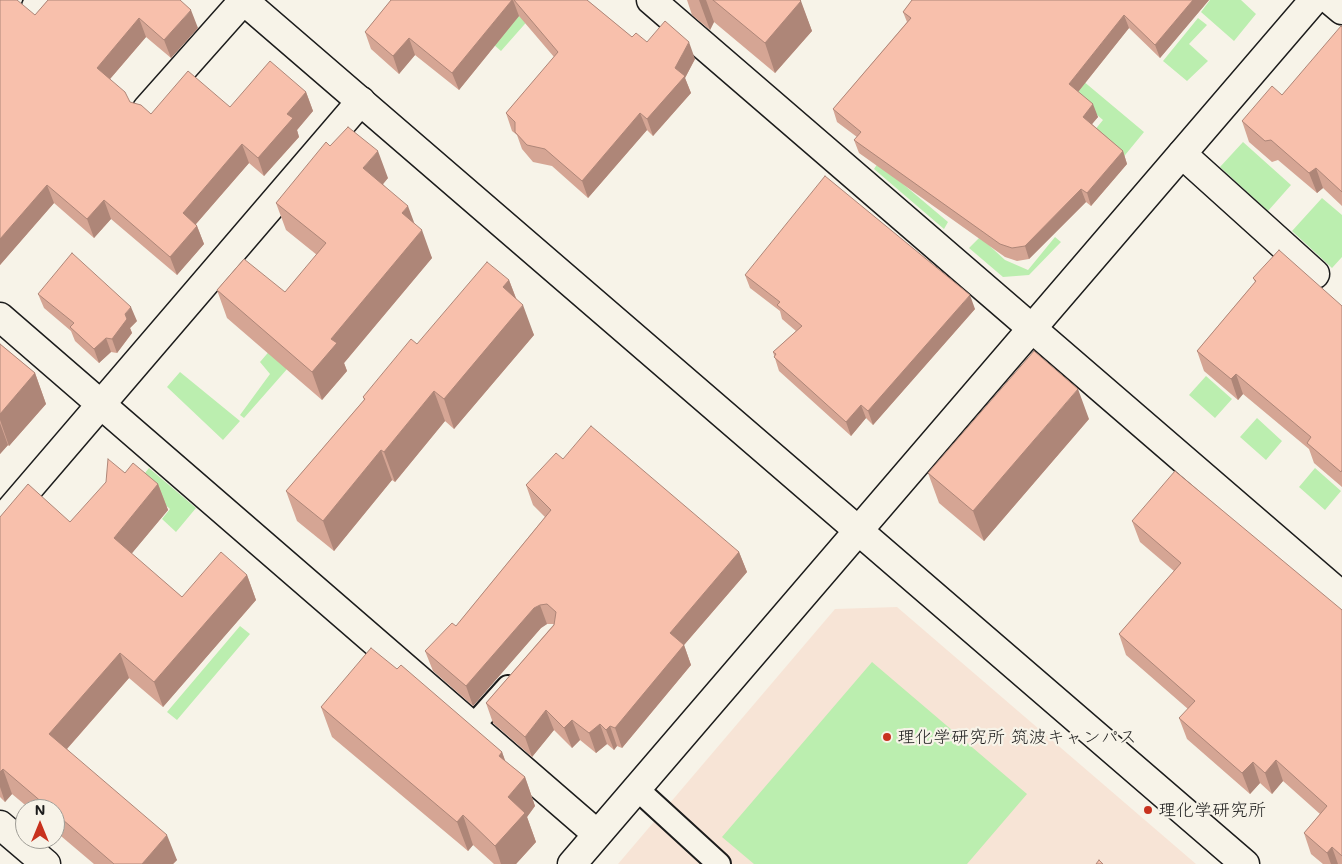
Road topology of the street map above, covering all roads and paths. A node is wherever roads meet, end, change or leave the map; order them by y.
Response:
1 (243, 0) edge
2 (651, 0) edge
3 (1314, 0) edge
4 (1330, 0) edge
5 (1342, 10) edge
6 (362, 102) junction
7 (147, 109) edge
8 (1182, 154) junction
9 (1314, 274) dead end
10 (0, 317) edge
11 (1031, 328) junction
12 (101, 404) junction
13 (0, 522) edge
14 (858, 529) junction
15 (1342, 596) edge
16 (518, 674) edge
17 (473, 726) junction
18 (636, 788) junction
19 (0, 825) edge
20 (597, 834) junction
21 (46, 864) edge
22 (572, 864) edge
23 (718, 864) edge
24 (1244, 864) edge

1 - 6 street
1 - 7 street
2 - 11 street
3 - 8 street
4 - 5 street
6 - 12 street
6 - 14 street
8 - 9 street
8 - 11 street
10 - 12 street
11 - 14 street
11 - 15 street
12 - 13 street
12 - 17 street
14 - 18 street
14 - 24 street
16 - 17 lane
17 - 20 street
18 - 20 street
18 - 23 lane
19 - 21 street
20 - 22 street

